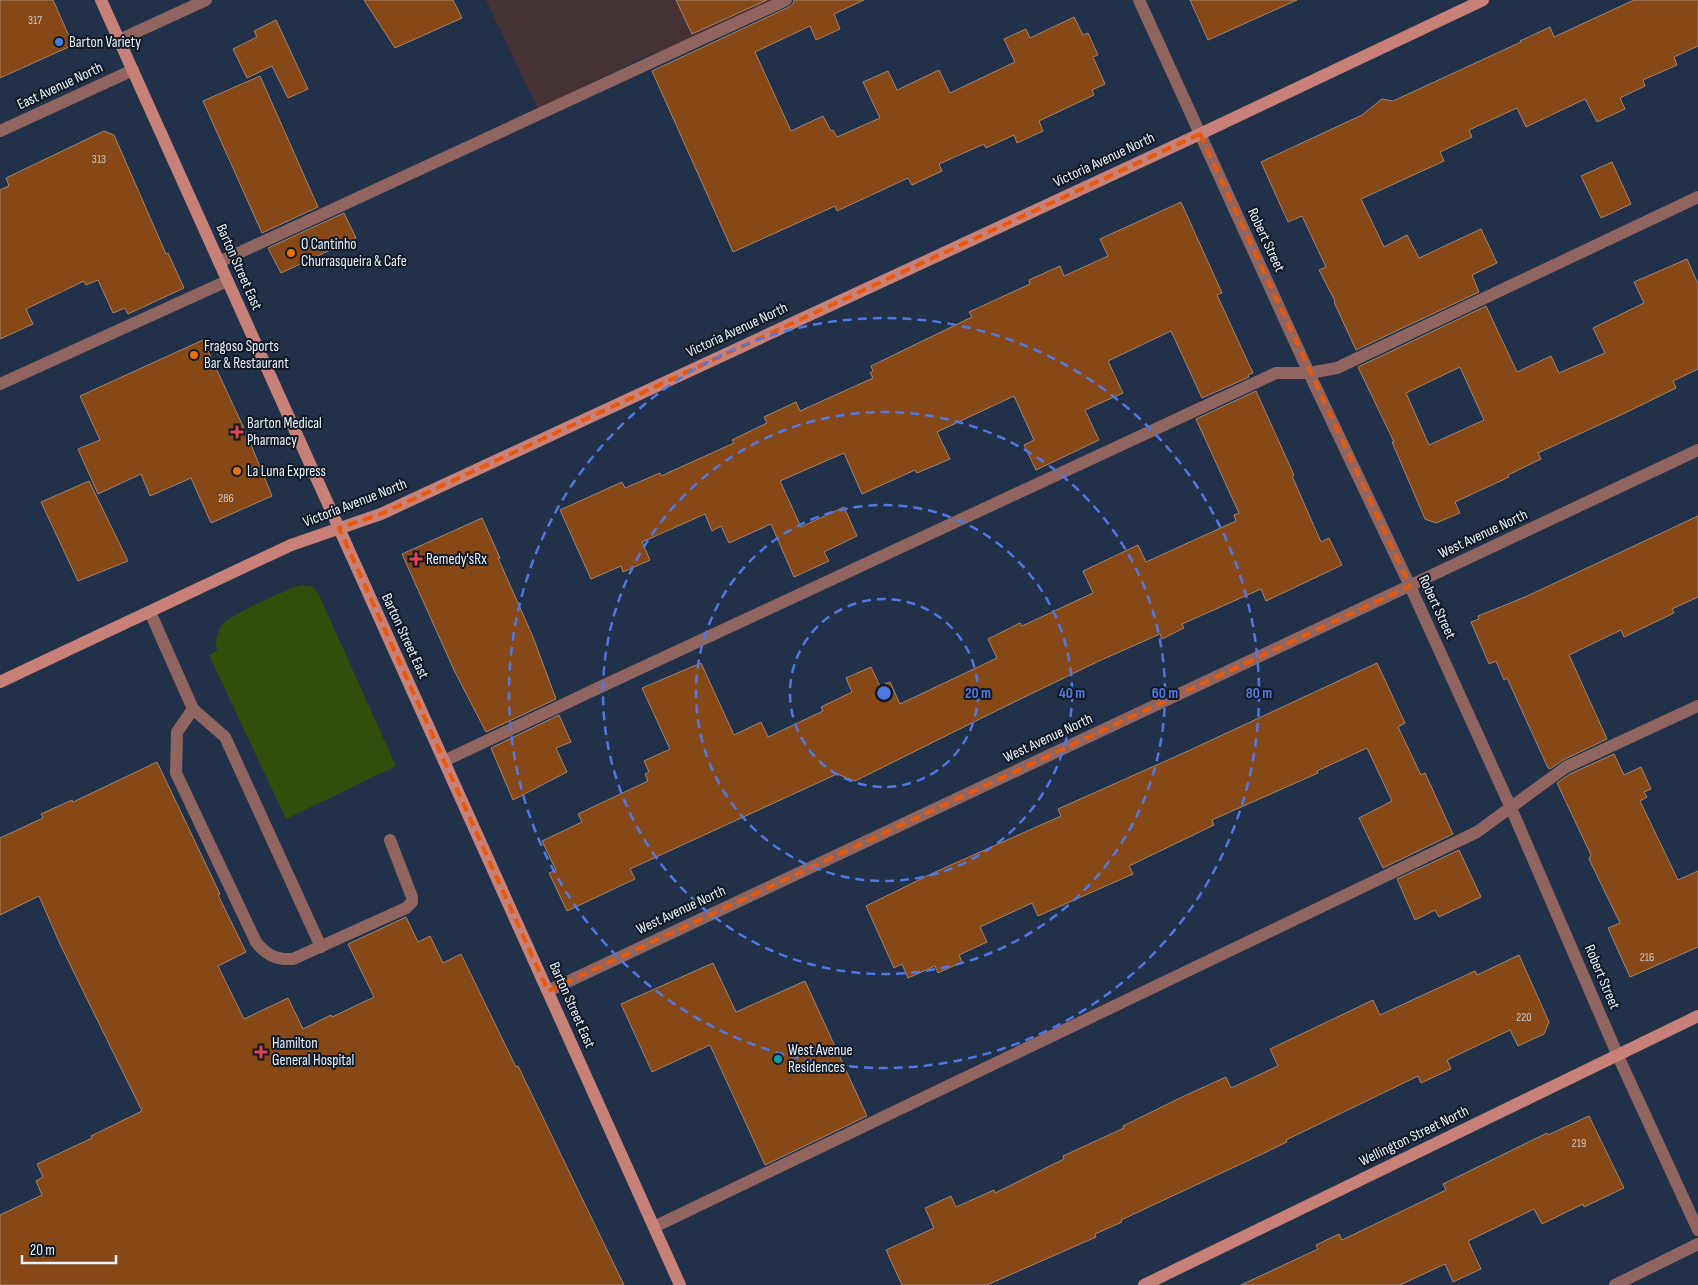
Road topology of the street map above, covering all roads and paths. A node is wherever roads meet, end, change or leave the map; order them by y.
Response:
1 (101, 0) edge
2 (206, 0) edge
3 (786, 0) edge
4 (1139, 0) edge
5 (1484, 0) edge
6 (119, 40) junction
7 (133, 70) junction
8 (0, 131) edge
9 (1200, 134) junction
10 (1698, 197) edge
11 (219, 262) junction
12 (227, 280) junction
13 (1309, 373) junction
14 (0, 384) edge
15 (1698, 450) edge
16 (339, 528) junction
17 (1410, 586) junction
18 (150, 612) junction
19 (0, 682) edge
20 (1698, 706) edge
21 (193, 709) junction
22 (444, 761) junction
23 (1511, 808) junction
24 (390, 840) dead end
25 (321, 947) junction
26 (548, 991) junction
27 (1698, 1016) edge
28 (1618, 1056) junction
29 (654, 1227) junction
30 (1698, 1230) edge
31 (1698, 1244) edge
32 (680, 1285) edge
33 (1144, 1285) edge
34 (1615, 1285) edge

1 - 6 main road, Barton Street East
2 - 6 street
3 - 11 street
4 - 9 street, Robert Street
5 - 9 main road, Victoria Avenue North
6 - 7 main road, Barton Street East
7 - 8 street, East Avenue North
7 - 11 main road, Barton Street East
9 - 13 street, Robert Street
9 - 16 main road, Victoria Avenue North
10 - 13 street
11 - 12 main road, Barton Street East
12 - 14 street
12 - 16 main road, Barton Street East
13 - 17 street, Robert Street
13 - 22 street
15 - 17 street, West Avenue North
16 - 18 main road, Victoria Avenue North
16 - 22 main road, Barton Street East
17 - 23 street, Robert Street
17 - 26 street, West Avenue North
18 - 19 main road, Victoria Avenue North
18 - 21 street
20 - 23 street
21 - 25 street
21 - 25 street
22 - 26 main road, Barton Street East
23 - 28 street, Robert Street
23 - 29 street
24 - 25 street
26 - 29 main road, Barton Street East
27 - 28 main road, Wellington Street North
28 - 30 street, Robert Street
28 - 33 main road, Wellington Street North
29 - 32 main road, Barton Street East
31 - 34 street

